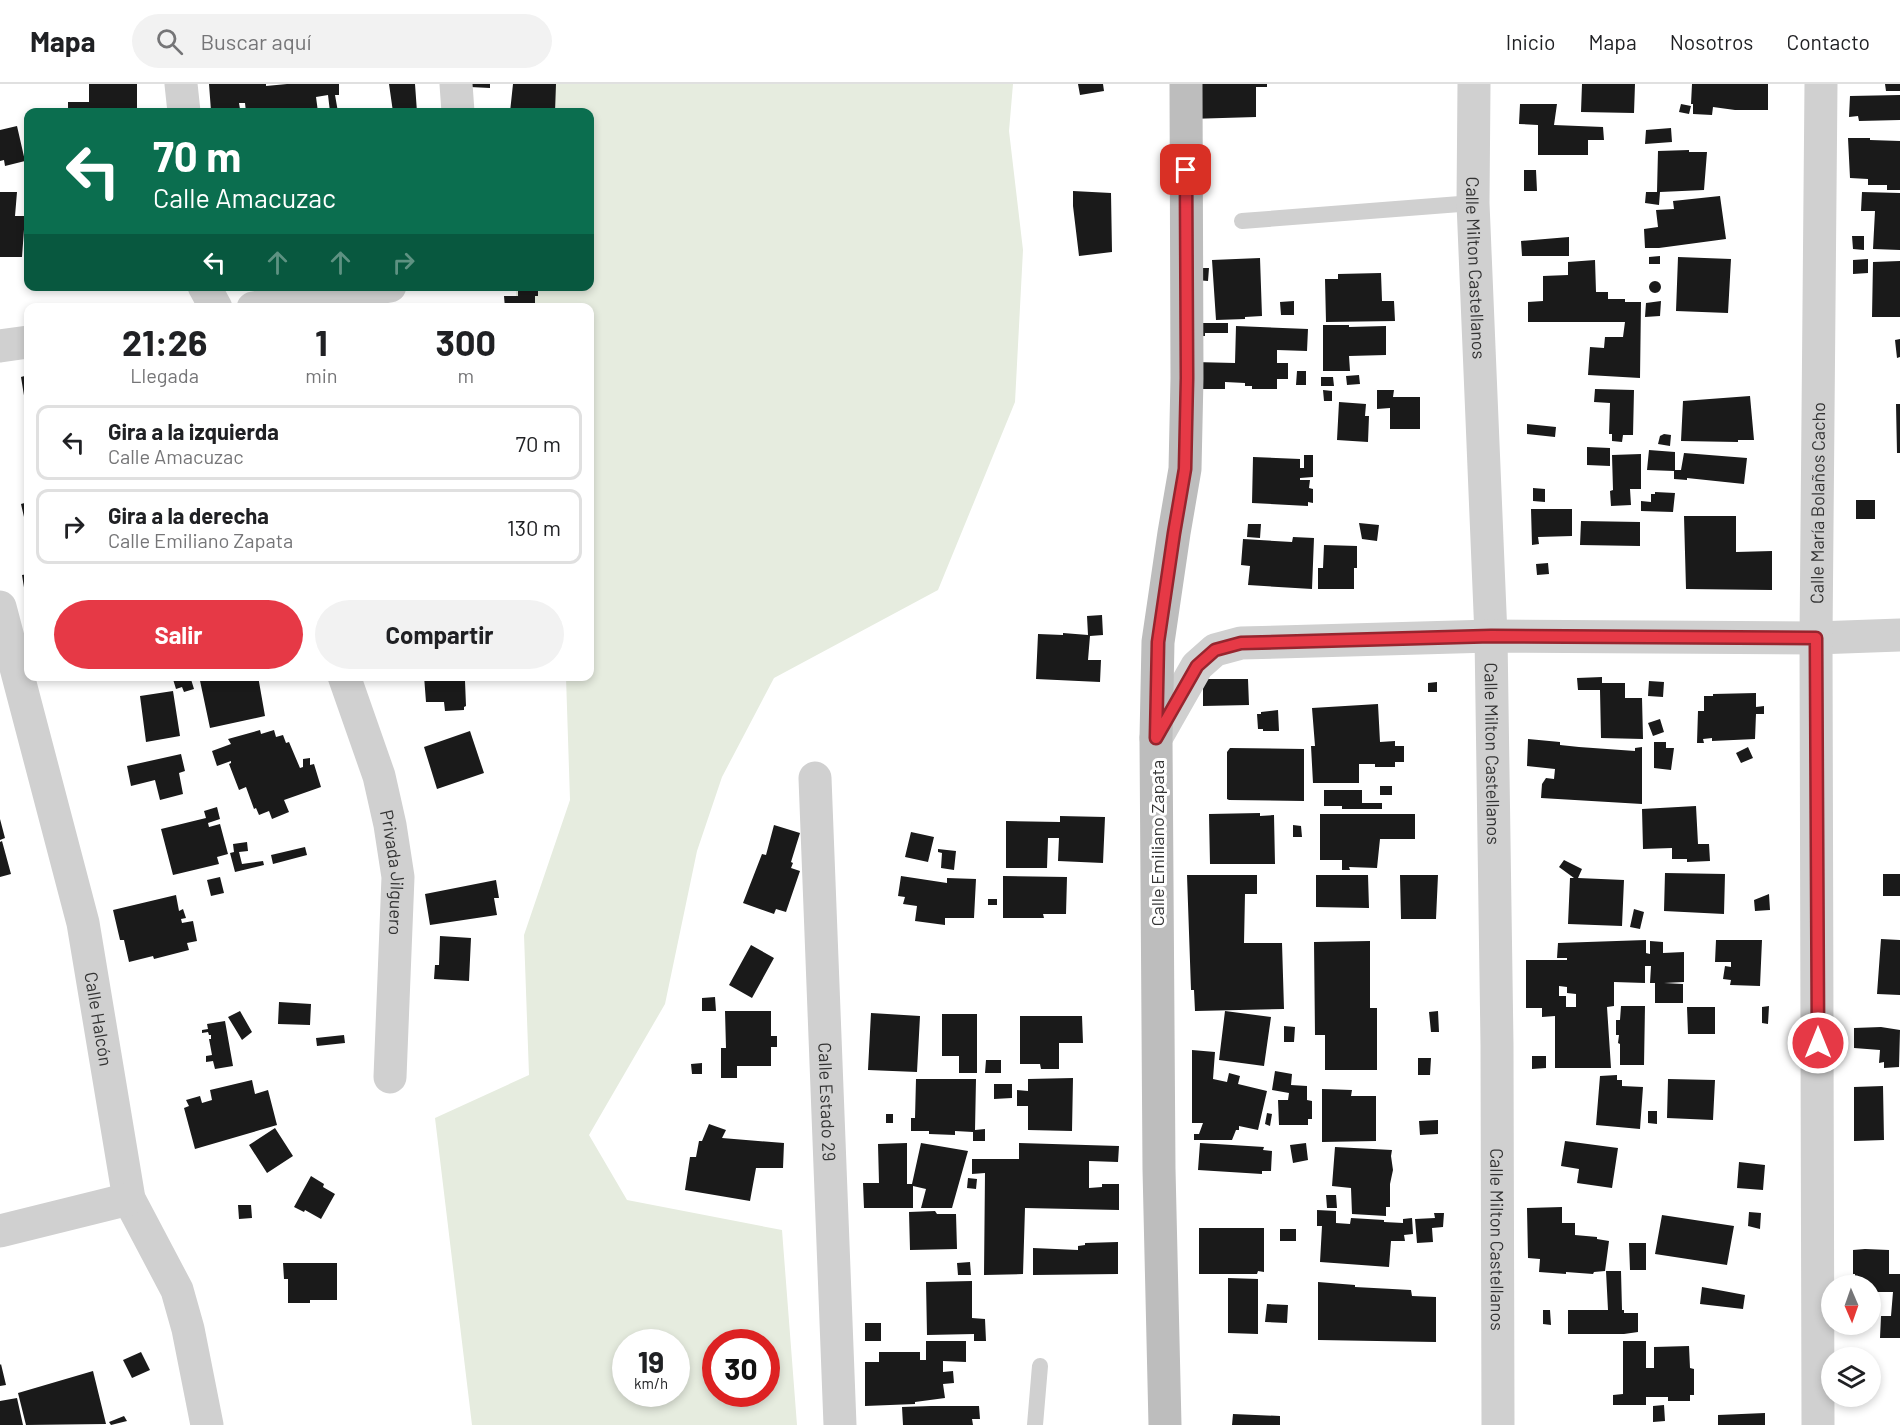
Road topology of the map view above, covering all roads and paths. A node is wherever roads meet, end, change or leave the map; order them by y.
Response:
1 (181, 84) edge
2 (456, 84) edge
3 (1186, 84) edge
4 (1474, 84) edge
5 (1821, 84) edge
6 (184, 108) edge
7 (458, 108) edge
8 (1473, 203) junction
9 (1242, 220) dead end
10 (359, 291) edge
11 (284, 303) edge
12 (24, 343) edge
13 (0, 346) edge
14 (0, 607) edge
15 (1900, 635) edge
16 (1491, 636) junction
17 (1816, 638) junction
18 (346, 681) edge
19 (1156, 738) junction
20 (815, 778) dead end
21 (390, 1077) dead end
22 (129, 1199) junction
23 (0, 1231) edge
24 (1040, 1366) dead end
25 (207, 1425) edge
26 (840, 1425) edge
27 (1035, 1425) edge
28 (1165, 1425) edge
29 (1498, 1425) edge
30 (1818, 1425) edge

1 - 6 street
2 - 7 street
3 - 19 street, Calle Emiliano Zapata
4 - 8 street, Calle Milton Castellanos
5 - 17 street, Calle María Bolaños Cacho
8 - 9 lane
8 - 16 street, Calle Milton Castellanos
10 - 11 street
12 - 13 street
14 - 22 street, Calle Halcón
15 - 17 street
16 - 17 street
16 - 19 street
16 - 29 street, Calle Milton Castellanos
17 - 30 street, Calle María Bolaños Cacho
18 - 21 street, Privada Jilguero
19 - 28 street, Calle Emiliano Zapata
20 - 26 street, Calle Estado 29
22 - 23 street
22 - 25 street, Calle Halcón
24 - 27 lane

